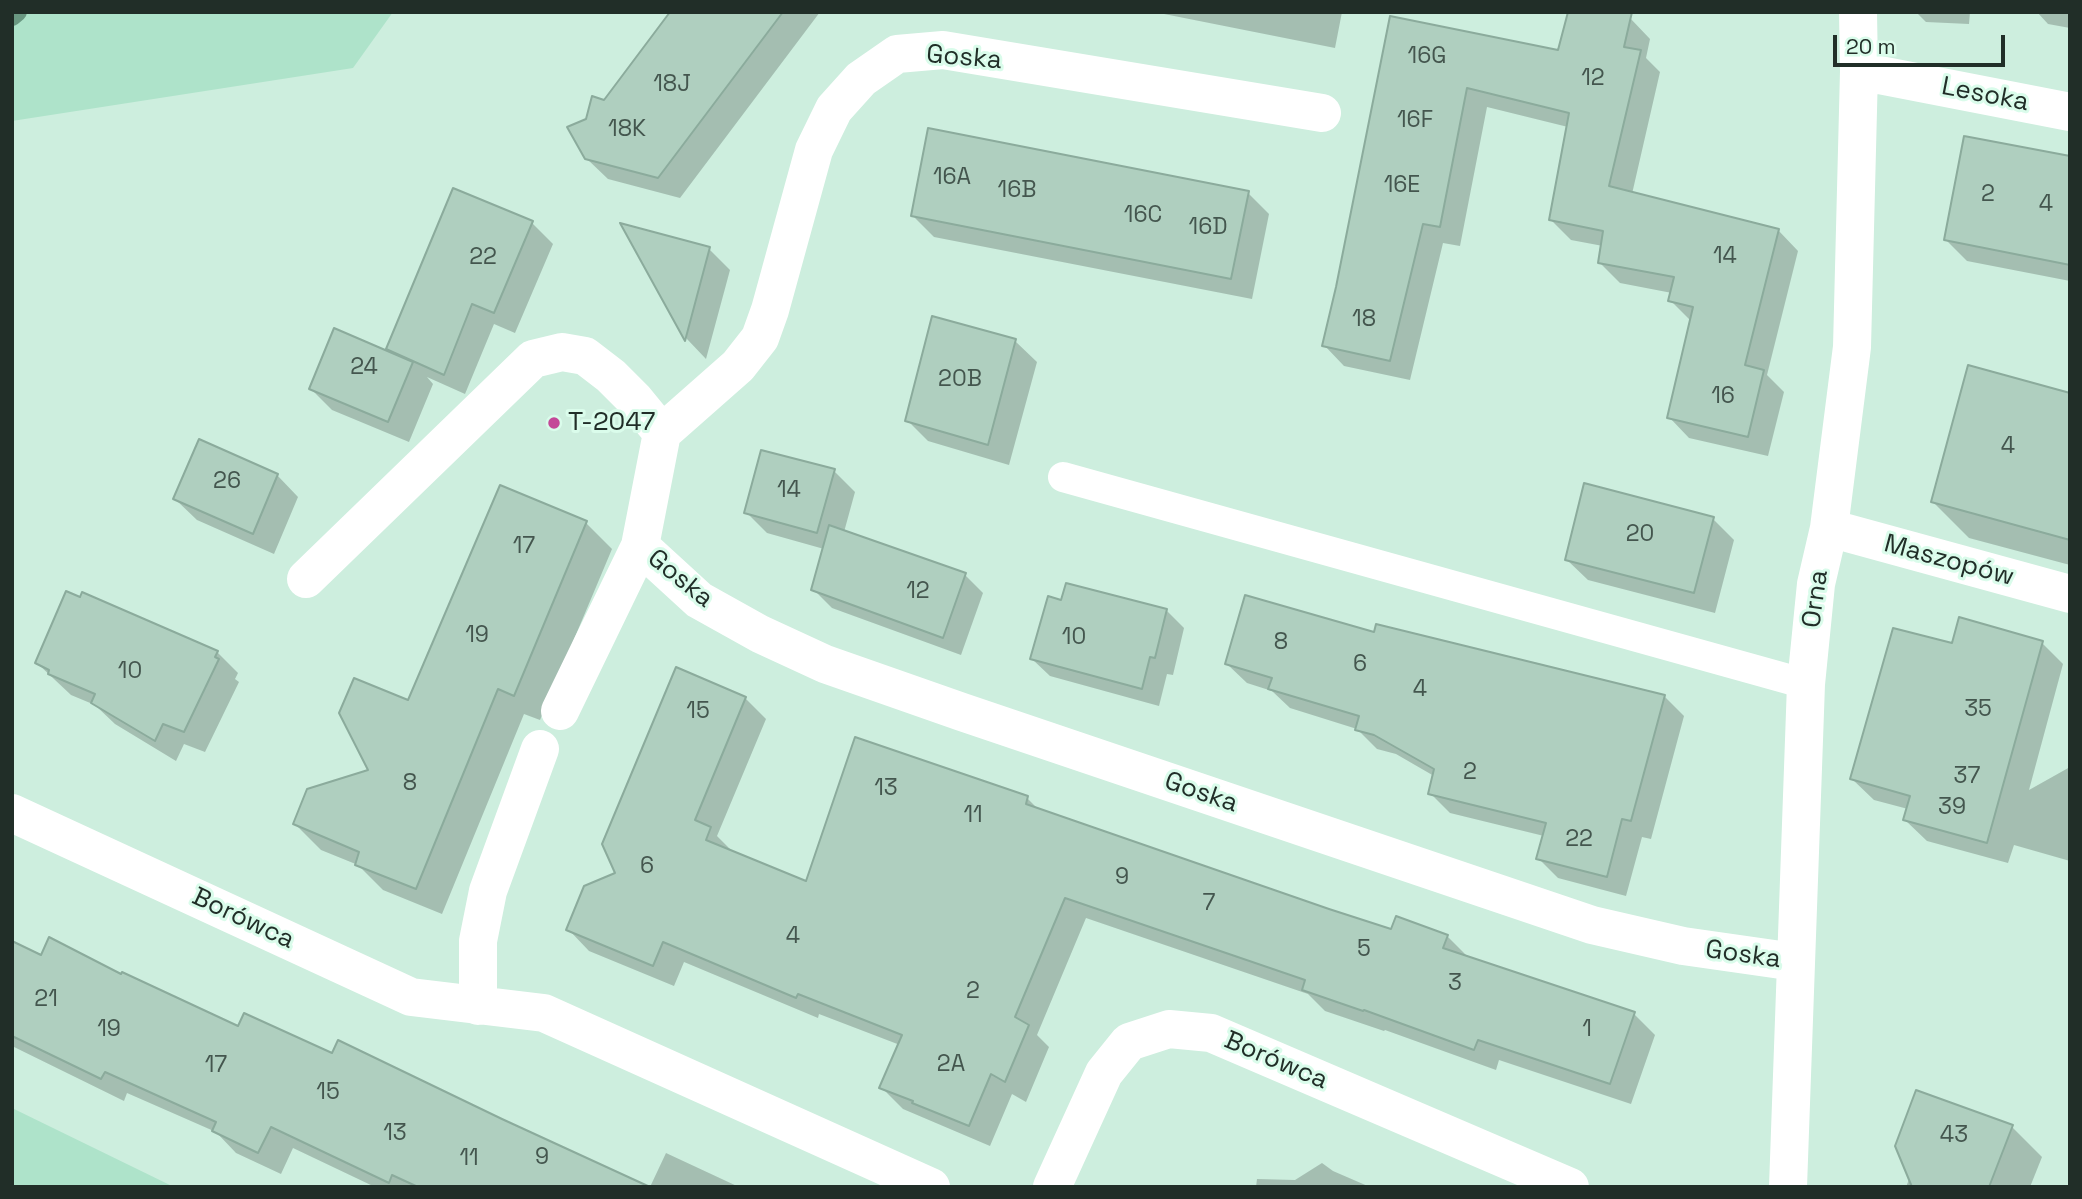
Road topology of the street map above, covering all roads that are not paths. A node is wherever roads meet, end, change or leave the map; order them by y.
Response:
1 (1858, 12) edge
2 (1859, 71) junction
3 (2070, 112) edge
4 (1322, 113) dead end
5 (662, 433) junction
6 (1063, 477) dead end
7 (1829, 528) junction
8 (640, 546) junction
9 (306, 579) dead end
10 (2070, 594) edge
11 (1806, 684) junction
12 (560, 711) dead end
13 (540, 750) dead end
14 (12, 813) edge
15 (1795, 962) junction
16 (478, 1006) junction
17 (931, 1187) edge
18 (1052, 1187) edge
19 (1570, 1187) edge
20 (1788, 1187) edge

1 - 2 street, Orna
2 - 3 street, Lesoka
2 - 7 street, Orna
4 - 5 street, Goska
5 - 8 street, Goska
5 - 9 street
6 - 11 lane
7 - 10 street, Maszopów
7 - 11 street, Orna
8 - 12 street, Goska
8 - 15 street, Goska
11 - 15 street, Orna
13 - 16 street
14 - 16 street, Borówca
15 - 20 street, Orna
16 - 17 street, Borówca
18 - 19 street, Borówca

